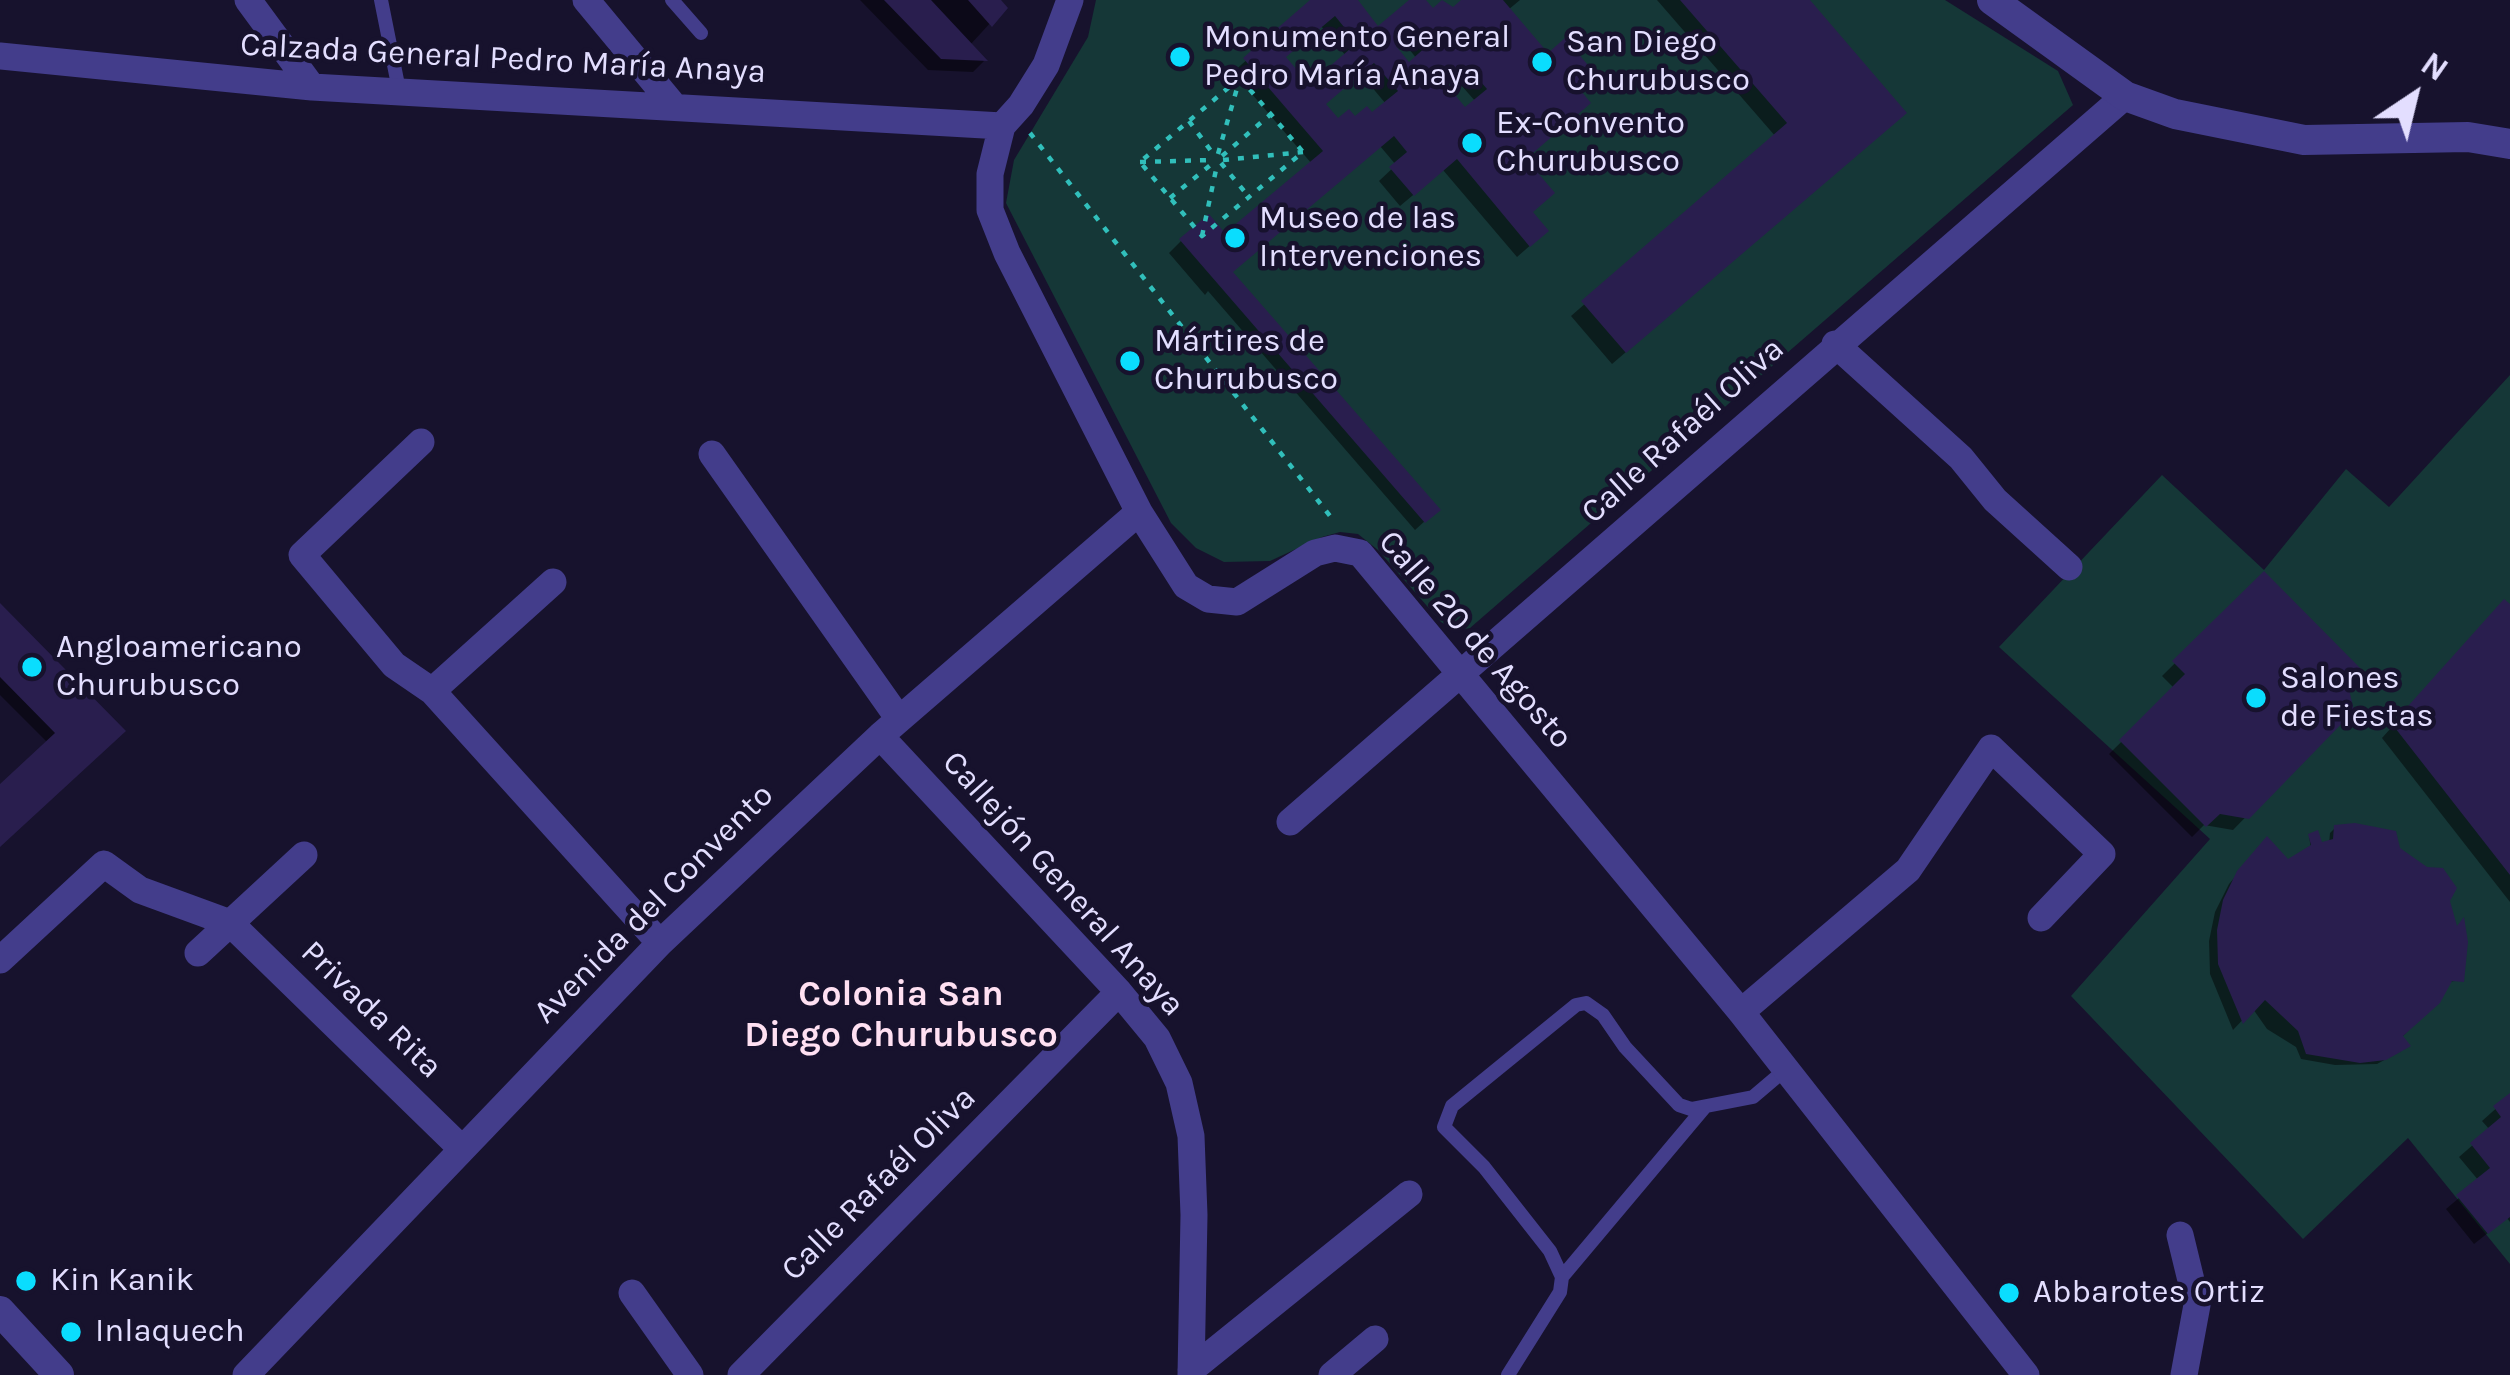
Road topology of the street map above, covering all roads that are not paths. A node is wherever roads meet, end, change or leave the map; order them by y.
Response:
1 (248, 0) edge
2 (381, 0) edge
3 (586, 0) edge
4 (672, 0) edge
5 (1070, 0) edge
6 (1992, 0) edge
7 (701, 33) dead end
8 (0, 56) edge
9 (312, 87) junction
10 (399, 90) junction
11 (2125, 96) junction
12 (674, 106) junction
13 (1008, 119) junction
14 (2510, 144) edge
15 (1835, 344) junction
16 (421, 442) dead end
17 (712, 454) dead end
18 (1139, 512) junction
19 (2069, 567) dead end
20 (553, 582) dead end
21 (1463, 674) junction
22 (432, 692) junction
23 (890, 727) junction
24 (1290, 822) dead end
25 (304, 855) dead end
26 (2041, 918) dead end
27 (230, 923) junction
28 (660, 943) junction
29 (198, 952) dead end
30 (0, 960) edge
31 (1118, 992) junction
32 (1741, 1012) junction
33 (1786, 1070) junction
34 (1704, 1108) junction
35 (462, 1149) junction
36 (1409, 1193) dead end
37 (2180, 1235) dead end
38 (1562, 1276) junction
39 (632, 1294) dead end
40 (0, 1311) edge
41 (1375, 1339) dead end
42 (1191, 1372) edge
43 (59, 1375) edge
44 (246, 1375) edge
45 (690, 1375) edge
46 (741, 1375) edge
47 (1331, 1375) edge
48 (1508, 1375) edge
49 (2026, 1375) edge
50 (2184, 1375) edge

1 - 9 street
2 - 10 lane
3 - 12 street
4 - 7 lane
5 - 13 street, Calle 20 de Agosto
6 - 11 street
8 - 9 street, Calzada General Pedro María Anaya
9 - 10 street, Calzada General Pedro María Anaya
10 - 12 street, Calzada General Pedro María Anaya
11 - 14 street
11 - 15 street, Calle Rafaél Oliva
12 - 13 street, Calzada General Pedro María Anaya
13 - 18 street, Calle 20 de Agosto
15 - 19 street
15 - 21 street, Calle Rafaél Oliva
16 - 22 street
17 - 23 street, Callejón General Anaya
18 - 21 street, Calle 20 de Agosto
18 - 23 street, Avenida del Convento
20 - 22 street
21 - 24 street, Calle Rafaél Oliva
21 - 32 street, Calle 20 de Agosto
22 - 28 street
23 - 28 street, Avenida del Convento
23 - 31 street, Callejón General Anaya
25 - 27 street
26 - 32 street
27 - 29 street
27 - 30 street
27 - 35 street, Privada Rita
28 - 35 street, Avenida del Convento
31 - 42 street, Callejón General Anaya
31 - 46 street, Calle Rafaél Oliva
32 - 33 street, Calle 20 de Agosto
33 - 34 lane
33 - 49 street, Calle 20 de Agosto
34 - 38 lane
34 - 38 lane
35 - 44 street, Avenida del Convento
36 - 42 street
37 - 50 street
38 - 48 lane
39 - 45 street
40 - 43 street
41 - 47 street

